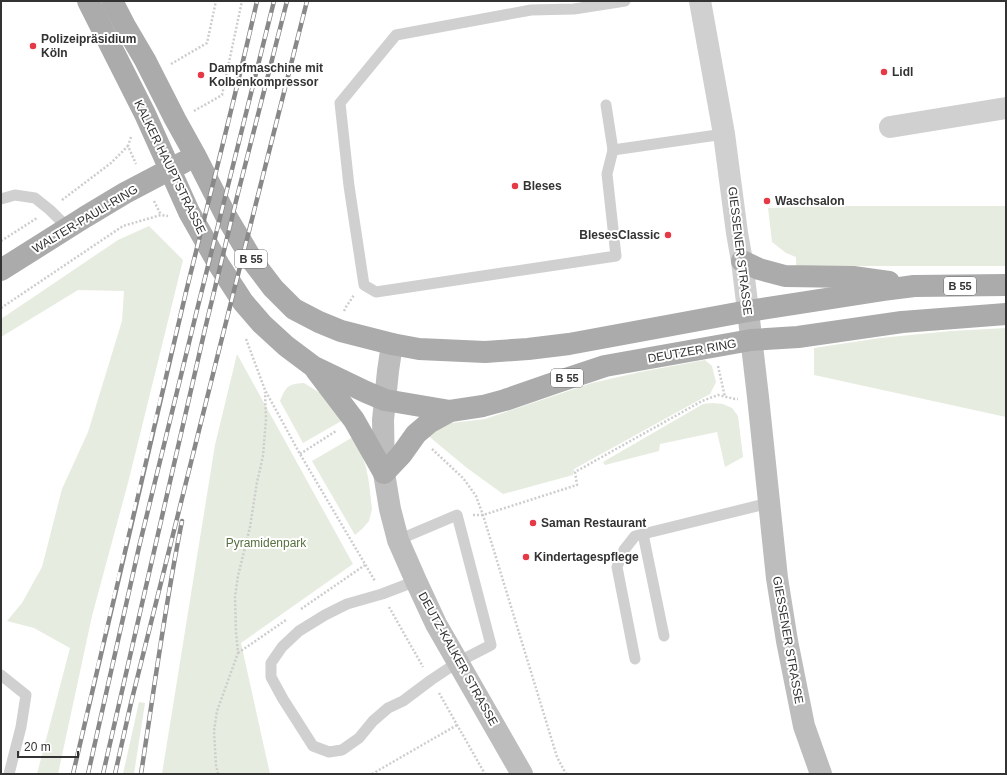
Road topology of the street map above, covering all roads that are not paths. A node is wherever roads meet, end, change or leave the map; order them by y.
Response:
1 (88, 1) edge
2 (112, 1) edge
3 (625, 1) edge
4 (700, 1) edge
5 (606, 105) dead end
6 (1006, 108) edge
7 (890, 127) dead end
8 (724, 134) junction
9 (613, 150) junction
10 (196, 155) junction
11 (170, 169) junction
12 (1, 199) edge
13 (68, 228) junction
14 (742, 261) junction
15 (1, 270) edge
16 (1006, 285) edge
17 (914, 286) junction
18 (748, 312) junction
19 (1006, 314) edge
20 (751, 340) junction
21 (392, 344) junction
22 (314, 367) junction
23 (385, 400) junction
24 (450, 410) junction
25 (384, 473) junction
26 (769, 502) junction
27 (643, 534) junction
28 (398, 540) junction
29 (416, 582) junction
30 (664, 636) dead end
31 (636, 659) dead end
32 (458, 662) junction
33 (1, 675) edge
34 (9, 774) edge
35 (522, 774) edge
36 (821, 774) edge

1 - 11 main road, KALKER HAUPTSTRASSE / B 55
2 - 10 main road, KALKER HAUPTSTRASSE / B 55
3 - 9 lane
4 - 8 street, GIESSENER STRASSE
5 - 9 lane
6 - 7 street
8 - 9 lane
8 - 14 street, GIESSENER STRASSE
10 - 11 main road, WALTER-PAULI-RING
10 - 21 main road, KALKER HAUPTSTRASSE / B 55
11 - 13 main road, WALTER-PAULI-RING
11 - 22 main road, KALKER HAUPTSTRASSE / B 55
12 - 13 lane
13 - 15 main road, WALTER-PAULI-RING
14 - 17 main road
14 - 18 street, GIESSENER STRASSE
16 - 17 main road, B 55
17 - 18 main road, B 55
18 - 20 street, GIESSENER STRASSE
18 - 21 main road, B 55
19 - 20 main road, DEUTZER RING / B 55
20 - 24 main road, DEUTZER RING / B 55
20 - 26 street, GIESSENER STRASSE
21 - 23 street, DEUTZ-KALKER STRASSE
22 - 23 main road, KALKER HAUPTSTRASSE / B 55
22 - 25 main road
23 - 24 main road, DEUTZER RING / B 55
23 - 25 street, DEUTZ-KALKER STRASSE
24 - 25 main road
25 - 28 street, DEUTZ-KALKER STRASSE
26 - 27 lane
26 - 36 street, GIESSENER STRASSE
27 - 30 lane
27 - 31 lane
28 - 29 street, DEUTZ-KALKER STRASSE
28 - 32 lane
29 - 32 street, DEUTZ-KALKER STRASSE
29 - 32 lane
32 - 35 street, DEUTZ-KALKER STRASSE
33 - 34 lane

